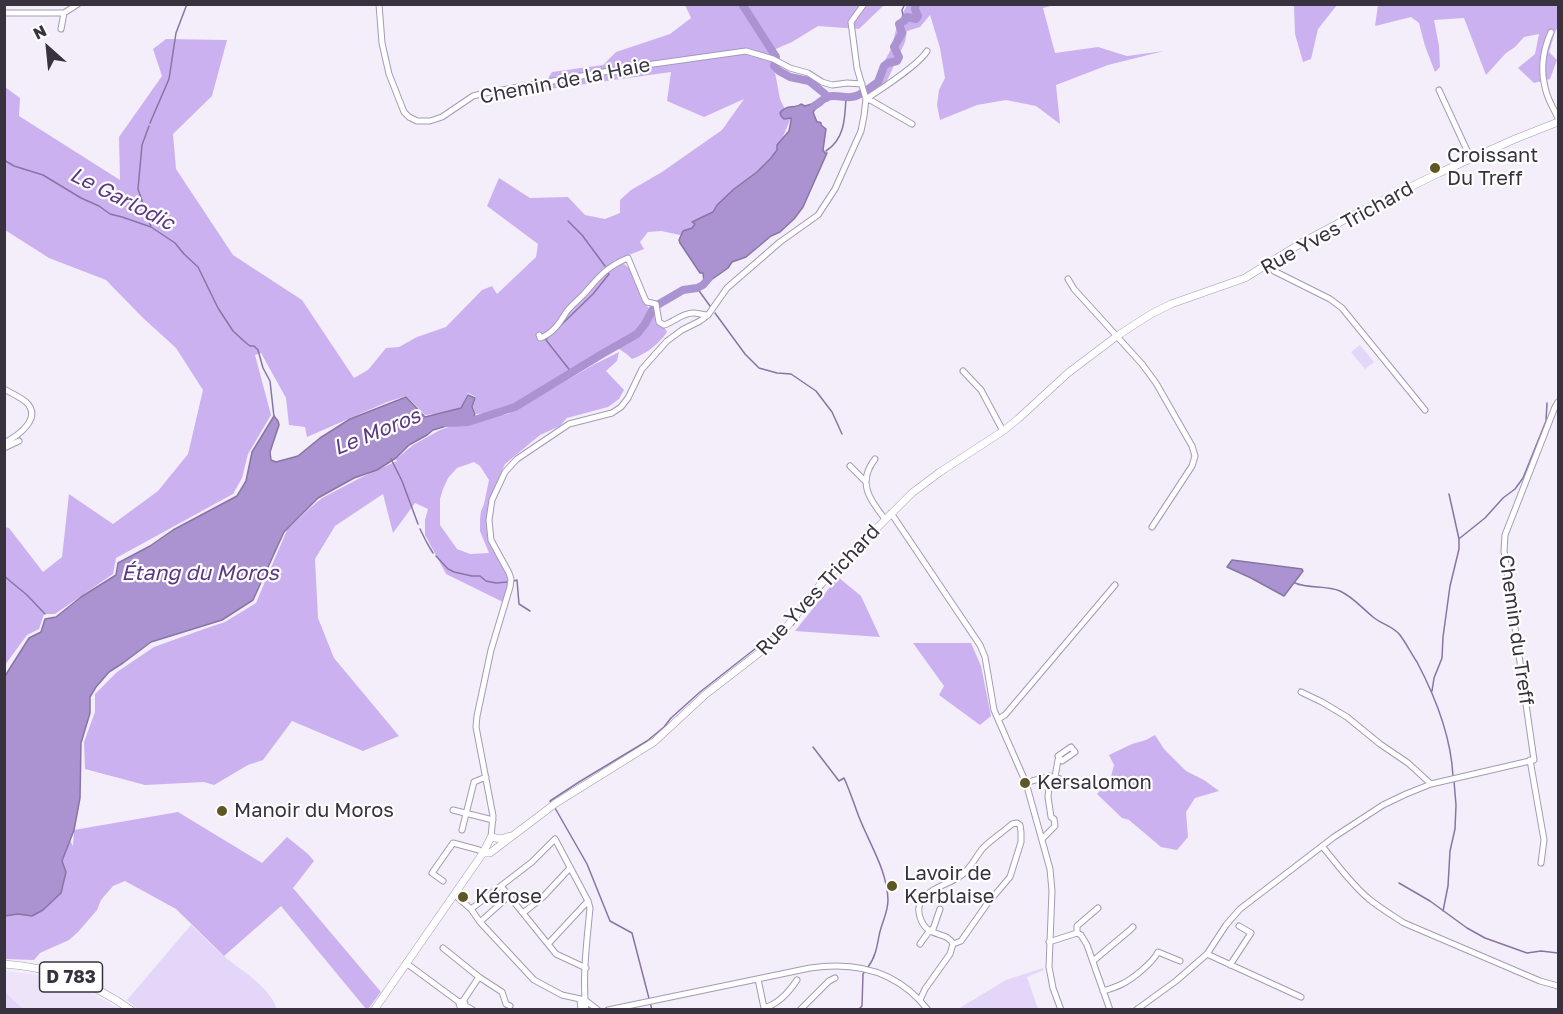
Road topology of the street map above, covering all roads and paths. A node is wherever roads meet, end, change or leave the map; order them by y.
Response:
1 (78, 4) edge
2 (379, 4) edge
3 (864, 4) edge
4 (4, 13) edge
5 (64, 13) junction
6 (61, 29) dead end
7 (1551, 32) dead end
8 (927, 51) dead end
9 (863, 87) junction
10 (1438, 90) dead end
11 (866, 99) junction
12 (1558, 120) edge
13 (912, 124) dead end
14 (1471, 159) junction
15 (1269, 264) junction
16 (1068, 279) dead end
17 (708, 315) junction
18 (539, 335) dead end
19 (1117, 336) junction
20 (963, 371) dead end
21 (4, 389) edge
22 (1558, 402) edge
23 (1425, 410) dead end
24 (1003, 431) junction
25 (20, 441) dead end
26 (4, 443) edge
27 (4, 448) edge
28 (875, 459) dead end
29 (850, 466) dead end
30 (866, 483) junction
31 (891, 513) junction
32 (885, 519) junction
33 (1152, 527) dead end
34 (1115, 585) dead end
35 (1301, 692) dead end
36 (998, 719) junction
37 (1060, 759) dead end
38 (1532, 760) junction
39 (486, 777) junction
40 (1052, 777) junction
41 (1026, 783) junction
42 (1431, 784) junction
43 (1076, 786) dead end
44 (453, 810) dead end
45 (466, 814) junction
46 (493, 820) junction
47 (462, 830) dead end
48 (512, 835) junction
49 (490, 838) junction
50 (1042, 839) junction
51 (502, 844) junction
52 (1322, 846) junction
53 (483, 853) junction
54 (1541, 863) dead end
55 (570, 868) junction
56 (443, 881) dead end
57 (501, 886) junction
58 (455, 895) junction
59 (509, 896) junction
60 (588, 901) junction
61 (1098, 908) dead end
62 (471, 909) junction
63 (940, 909) dead end
64 (523, 913) junction
65 (480, 922) junction
66 (1239, 926) dead end
67 (1133, 927) dead end
68 (931, 931) junction
69 (1077, 933) junction
70 (1049, 942) junction
71 (548, 944) junction
72 (920, 944) dead end
73 (953, 944) junction
74 (443, 948) dead end
75 (1207, 954) junction
76 (1093, 961) junction
77 (1180, 961) dead end
78 (4, 963) edge
79 (406, 963) junction
80 (1230, 964) junction
81 (586, 968) junction
82 (479, 977) junction
83 (835, 978) dead end
84 (758, 979) junction
85 (797, 980) dead end
86 (1558, 986) edge
87 (1103, 991) junction
88 (1301, 997) dead end
89 (582, 1000) junction
90 (920, 1000) junction
91 (462, 1005) edge
92 (510, 1006) dead end
93 (612, 1009) edge
94 (130, 1010) edge
95 (374, 1010) edge
96 (473, 1010) edge
97 (581, 1010) edge
98 (586, 1010) edge
99 (598, 1010) edge
100 (800, 1010) edge
101 (928, 1010) edge
102 (1061, 1010) edge
103 (1110, 1010) edge
104 (1136, 1010) edge

1 - 5 street
2 - 9 street, Chemin de la Haie
3 - 9 street
4 - 5 street
5 - 6 street
7 - 12 street
8 - 11 street
9 - 11 street
10 - 14 street
11 - 13 street
11 - 17 street
12 - 14 main road, Rue Yves Trichard
14 - 15 main road, Rue Yves Trichard
15 - 19 main road, Rue Yves Trichard
15 - 23 street
16 - 19 street
17 - 18 street
17 - 39 street
19 - 24 main road, Rue Yves Trichard
19 - 33 street
20 - 24 street
21 - 26 street
22 - 38 street, Chemin du Treff
24 - 31 main road, Rue Yves Trichard
25 - 27 street
28 - 30 street
29 - 30 street
30 - 32 street
31 - 32 main road, Rue Yves Trichard
31 - 36 street
32 - 48 main road, Rue Yves Trichard
34 - 36 street
35 - 42 street
36 - 41 street
37 - 40 street
38 - 42 street
38 - 54 street, Chemin du Treff
39 - 45 street
39 - 46 street
40 - 41 street
40 - 43 street
40 - 50 street
41 - 50 street
42 - 52 street
44 - 45 street
45 - 46 street
45 - 47 street
46 - 49 street
48 - 49 main road
48 - 51 main road, Rue Yves Trichard
49 - 51 main road
49 - 53 main road
50 - 70 street
51 - 53 main road
52 - 75 street
52 - 86 street
53 - 56 street
53 - 58 main road
55 - 57 street
55 - 60 street
55 - 64 street
57 - 59 street
57 - 62 street
58 - 62 street
58 - 79 main road
59 - 64 street
59 - 65 street
60 - 71 street
60 - 81 street
61 - 69 street
62 - 65 street
63 - 68 street
64 - 71 street
65 - 89 street
66 - 80 street
67 - 76 street
68 - 72 street
68 - 73 street
68 - 73 street
69 - 70 street
69 - 76 street
70 - 102 street
71 - 81 street
73 - 90 street
74 - 82 street
75 - 80 street
75 - 104 street
76 - 87 street
77 - 87 street
78 - 94 main road, D 783
79 - 91 street
79 - 95 main road
80 - 88 street
81 - 89 street
82 - 91 street
82 - 92 street
83 - 100 street
84 - 85 street
84 - 90 street
84 - 93 street
87 - 103 street
89 - 97 street
89 - 98 street
89 - 99 street
90 - 101 street
91 - 96 street

